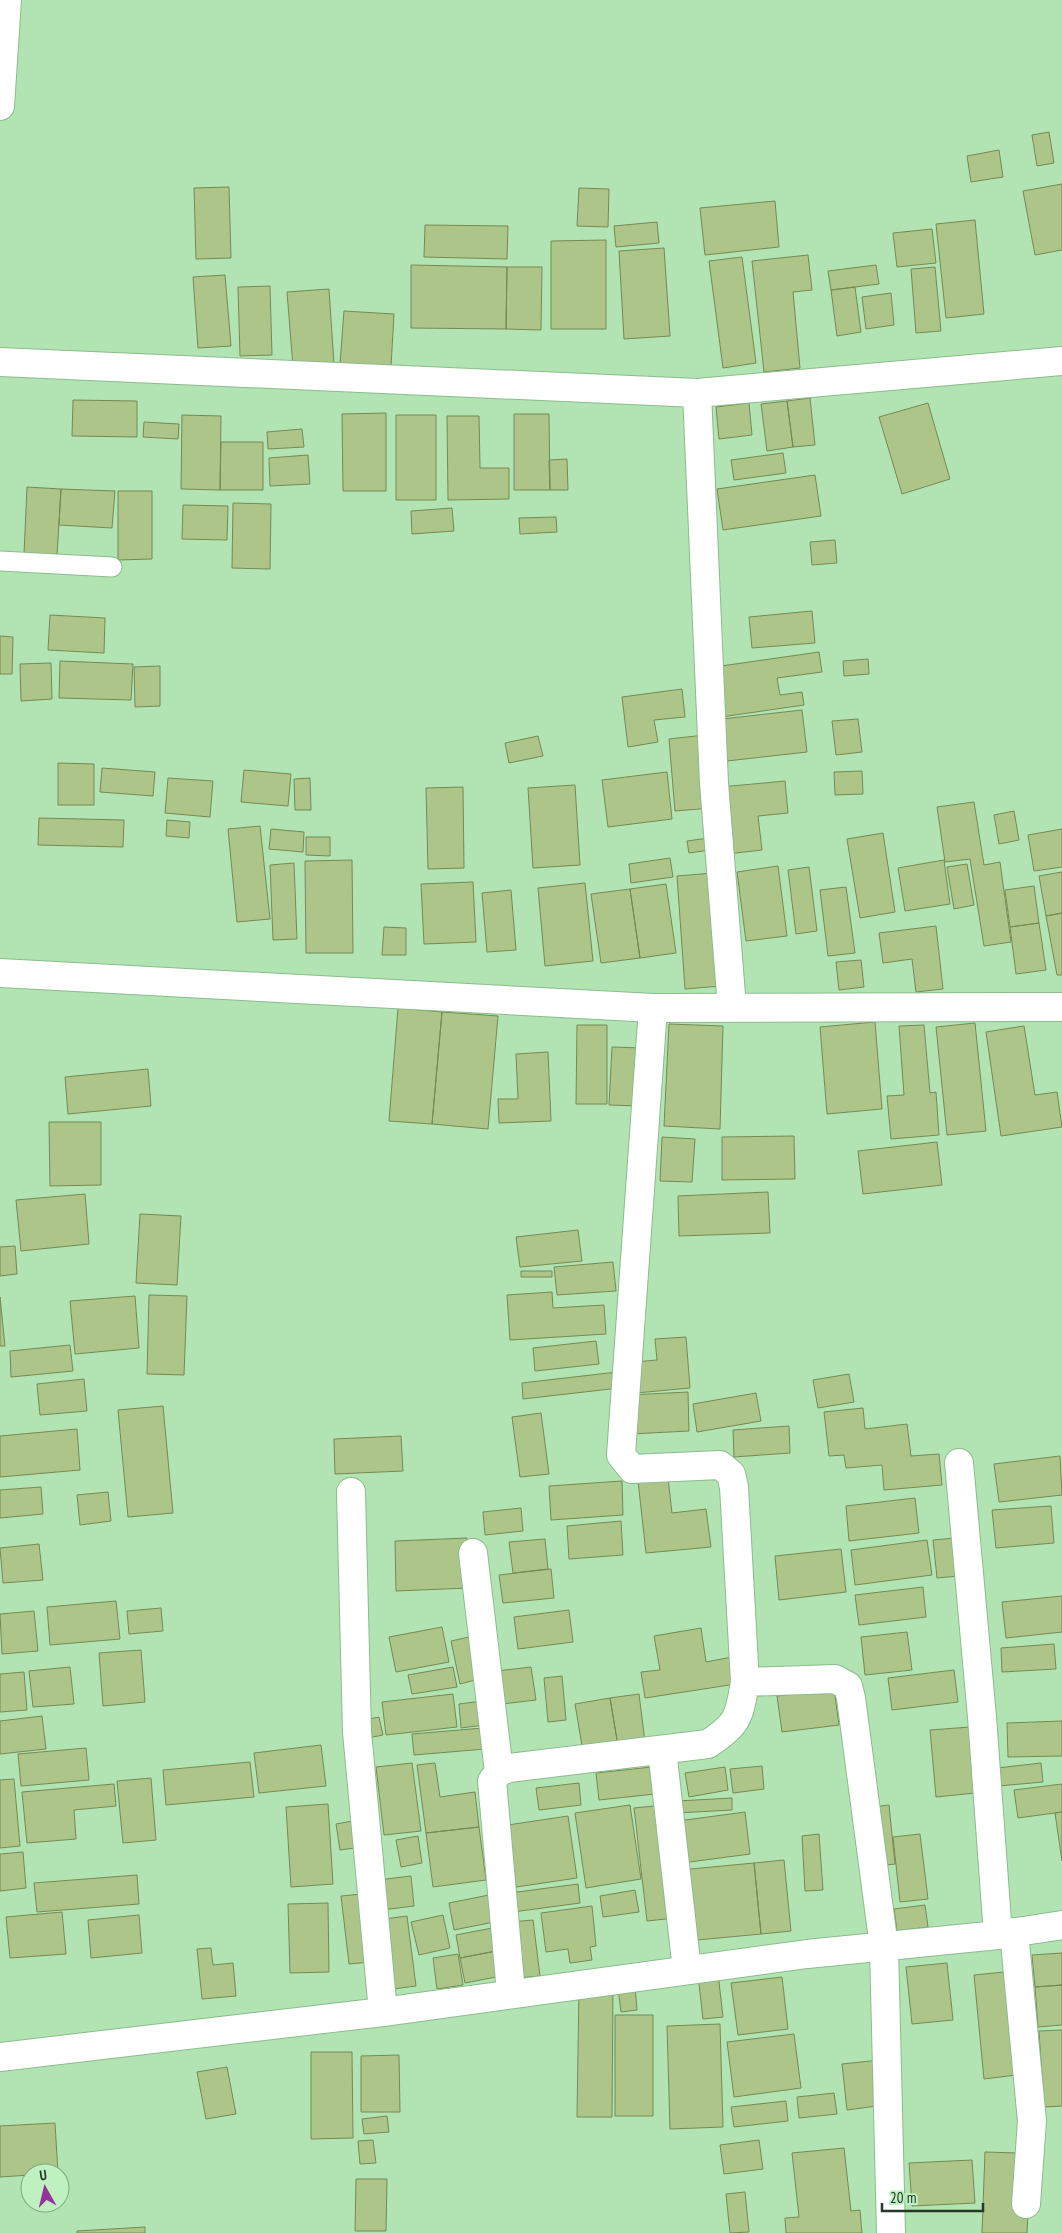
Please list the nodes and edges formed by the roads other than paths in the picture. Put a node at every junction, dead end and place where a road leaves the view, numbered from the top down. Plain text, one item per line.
1 (7, 0) edge
2 (0, 106) edge
3 (1062, 361) edge
4 (0, 362) edge
5 (697, 393) junction
6 (0, 561) edge
7 (112, 567) dead end
8 (0, 973) edge
9 (732, 1007) junction
10 (1062, 1007) edge
11 (653, 1008) junction
12 (959, 1463) dead end
13 (351, 1492) dead end
14 (473, 1553) dead end
15 (745, 1682) junction
16 (662, 1750) junction
17 (499, 1772) junction
18 (1062, 1925) edge
19 (1006, 1933) junction
20 (884, 1946) junction
21 (687, 1970) junction
22 (511, 1993) junction
23 (383, 2012) junction
24 (0, 2057) edge
25 (1026, 2204) dead end
26 (891, 2233) edge

1 - 2 street
3 - 5 street
4 - 5 street
5 - 9 street
6 - 7 lane
8 - 11 street
9 - 10 street
9 - 11 street
11 - 15 street
12 - 19 street
13 - 23 street
14 - 17 street
15 - 16 street
15 - 20 street
16 - 17 street
16 - 21 street
17 - 22 street
18 - 19 street
19 - 20 street
19 - 25 street
20 - 21 street
20 - 26 street
21 - 22 street
22 - 23 street
23 - 24 street

